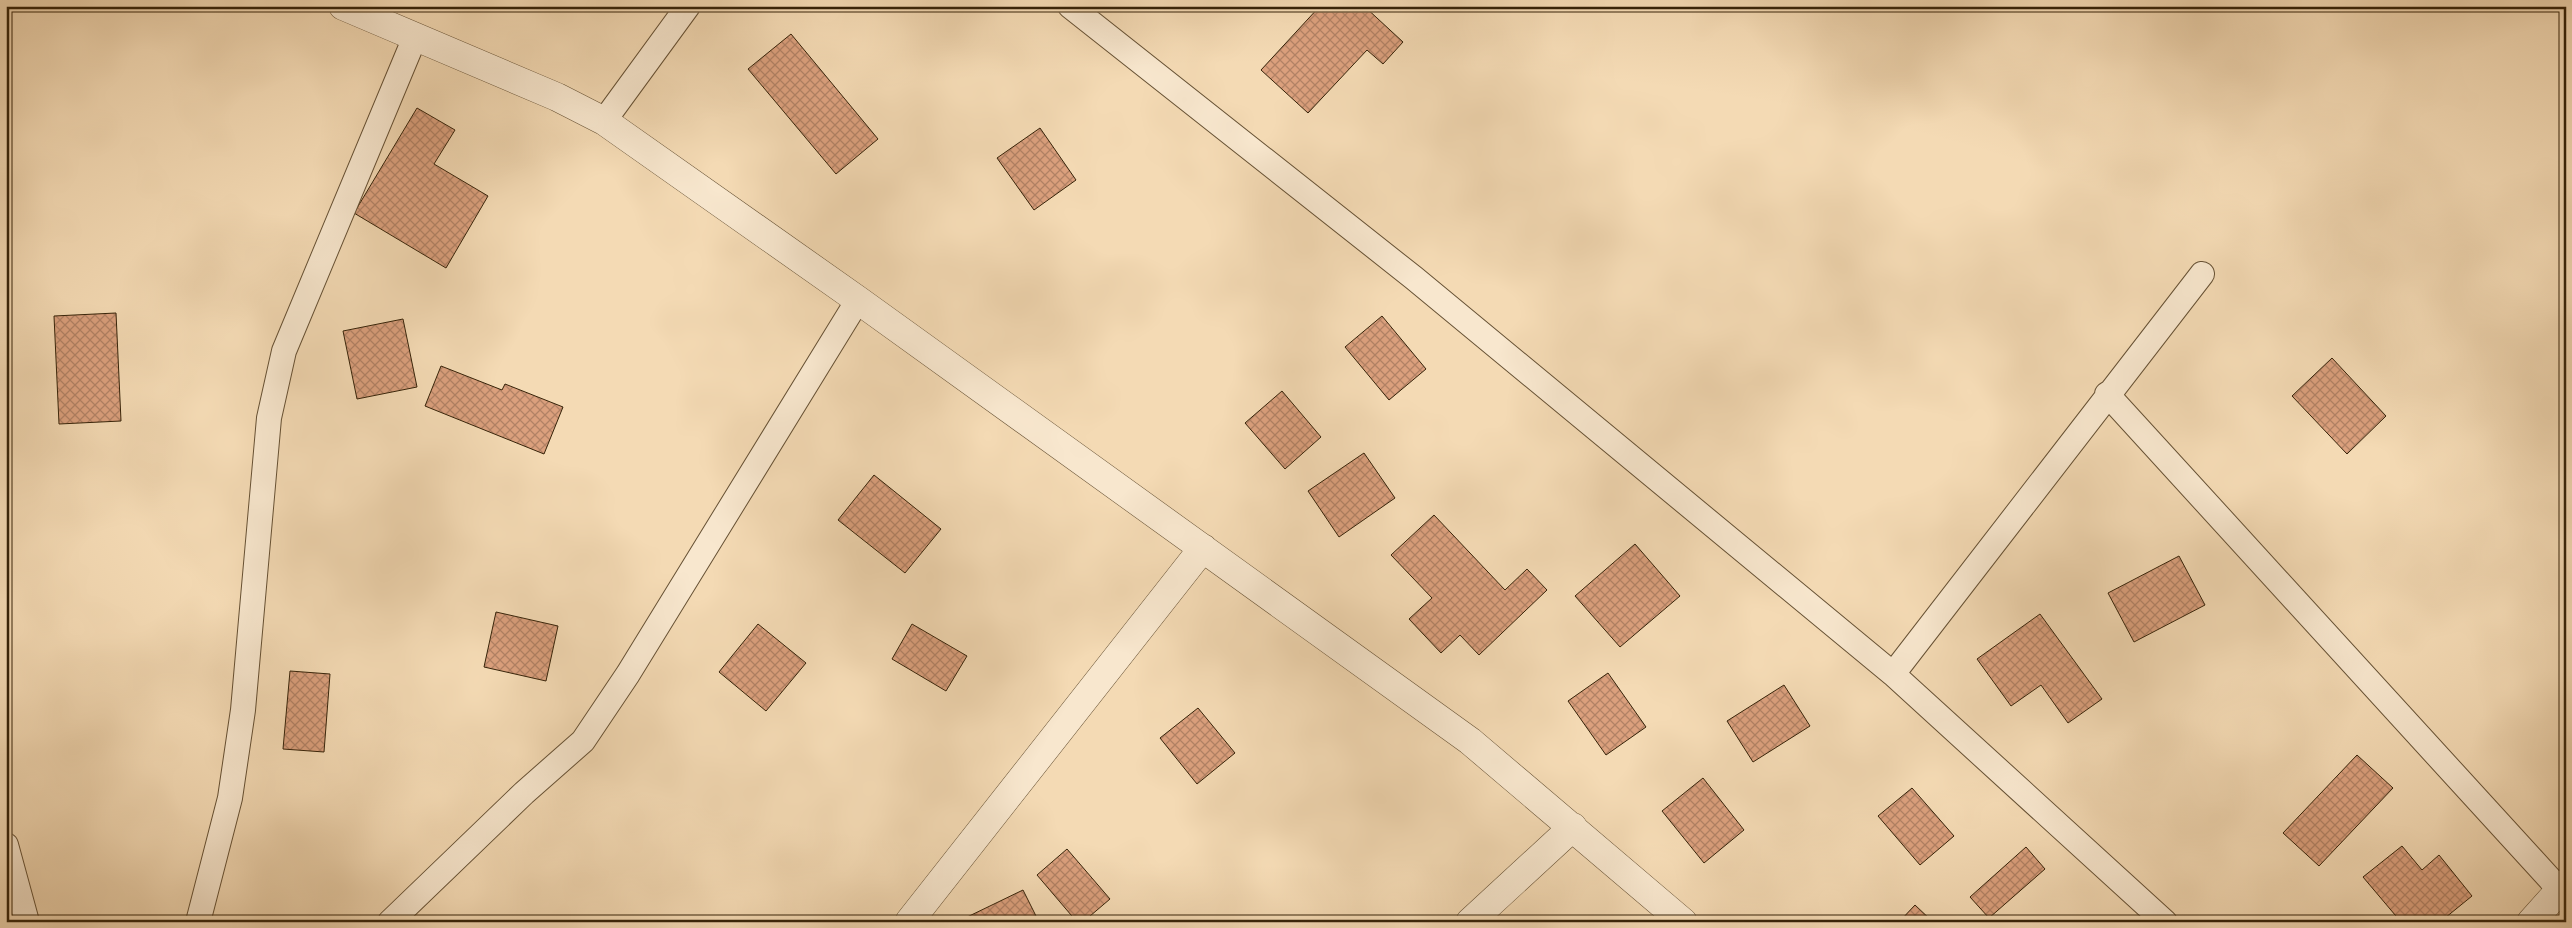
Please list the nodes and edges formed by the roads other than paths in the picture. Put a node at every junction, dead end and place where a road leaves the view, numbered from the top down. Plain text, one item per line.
1 (343, 6) edge
2 (688, 6) edge
3 (1070, 6) edge
4 (415, 36) junction
5 (604, 120) junction
6 (2202, 274) dead end
7 (858, 300) junction
8 (2107, 394) junction
9 (1203, 548) junction
10 (1893, 674) junction
11 (1572, 827) junction
12 (6, 846) edge
13 (2563, 887) edge
14 (27, 922) edge
15 (198, 922) edge
16 (390, 922) edge
17 (909, 922) edge
18 (1470, 922) edge
19 (1683, 922) edge
20 (2165, 922) edge
21 (2531, 922) edge

1 - 4 street
2 - 5 lane
3 - 10 lane
4 - 5 street
4 - 15 lane
5 - 7 street
6 - 8 lane
7 - 9 street
7 - 16 lane
8 - 10 lane
8 - 13 lane
9 - 11 street
9 - 17 street
10 - 20 lane
11 - 18 street
11 - 19 street
12 - 14 lane
13 - 21 street

